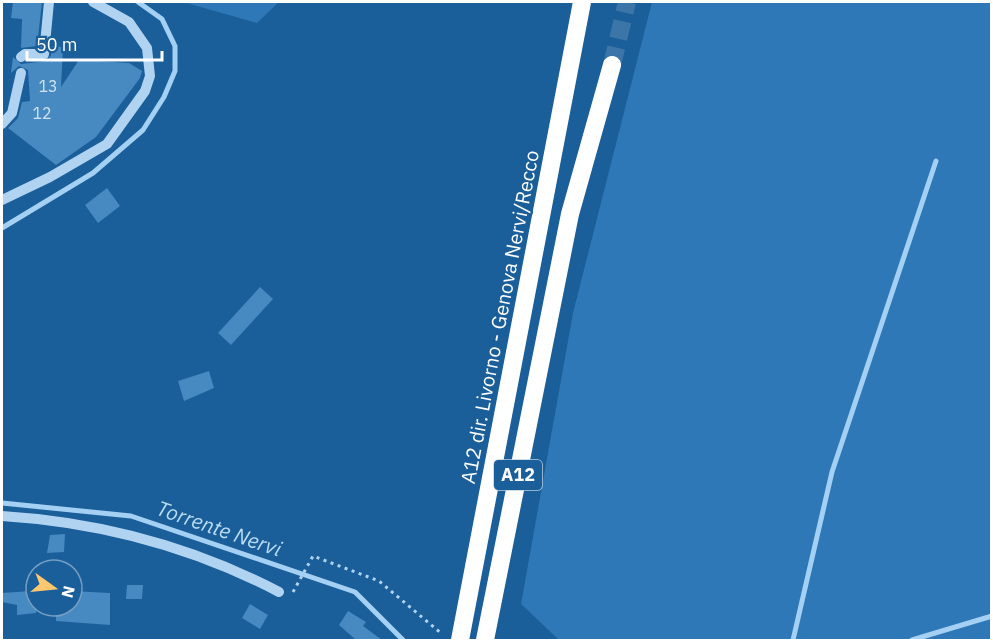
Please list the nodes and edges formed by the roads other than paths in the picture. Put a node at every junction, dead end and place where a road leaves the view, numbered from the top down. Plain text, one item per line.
1 (49, 2) edge
2 (93, 2) edge
3 (582, 2) edge
4 (21, 57) dead end
5 (612, 65) tunnel mouth
6 (21, 73) dead end
7 (2, 124) edge
8 (2, 200) edge
9 (2, 516) edge
10 (279, 592) road end
11 (460, 640) edge
12 (486, 640) edge

1 - 4 street
2 - 8 street
3 - 11 highway, A12 dir. Livorno - Genova Nervi/Recco / A12
5 - 12 highway, A12
6 - 7 street
9 - 10 street

